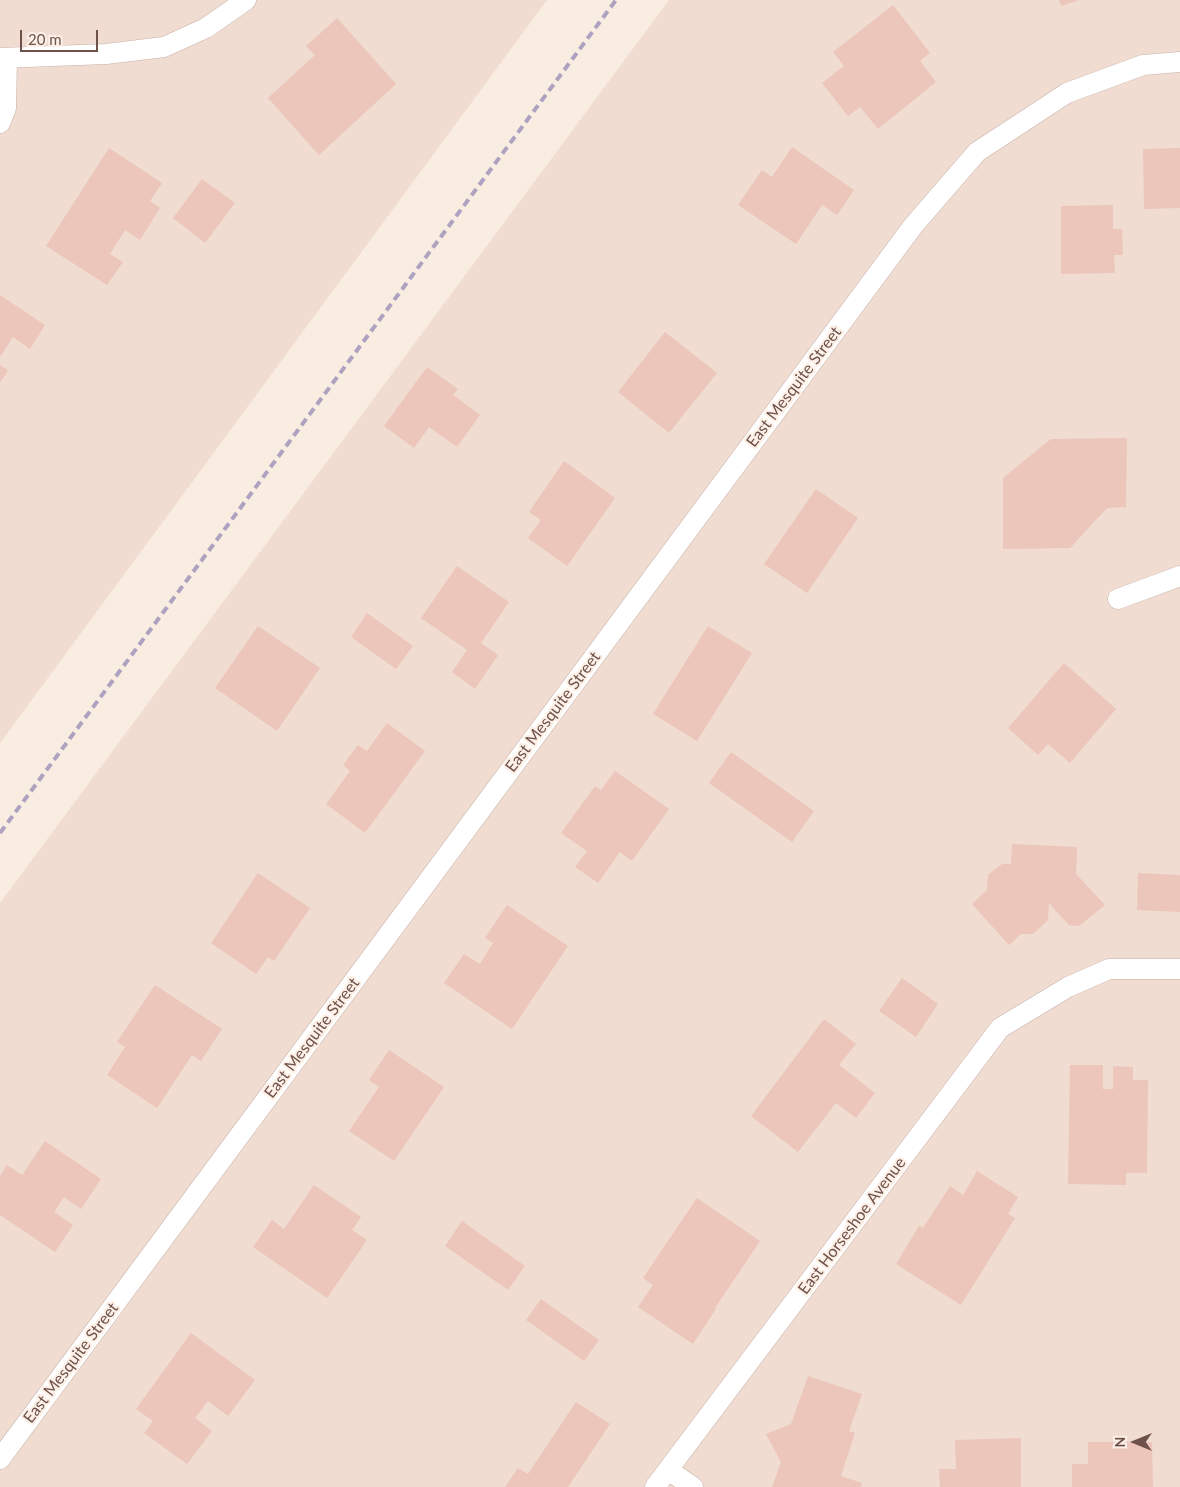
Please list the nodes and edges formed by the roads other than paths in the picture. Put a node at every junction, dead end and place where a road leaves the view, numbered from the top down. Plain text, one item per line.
1 (246, 0) edge
2 (4, 58) edge
3 (1180, 62) edge
4 (0, 123) edge
5 (1180, 576) edge
6 (1118, 598) dead end
7 (1180, 969) edge
8 (0, 1459) edge
9 (668, 1470) junction
10 (655, 1487) edge
11 (693, 1487) edge

1 - 2 street
2 - 4 street
3 - 8 street, East Mesquite Street
5 - 6 street
7 - 9 street, East Horseshoe Avenue
9 - 10 street, East Horseshoe Avenue
9 - 11 street

